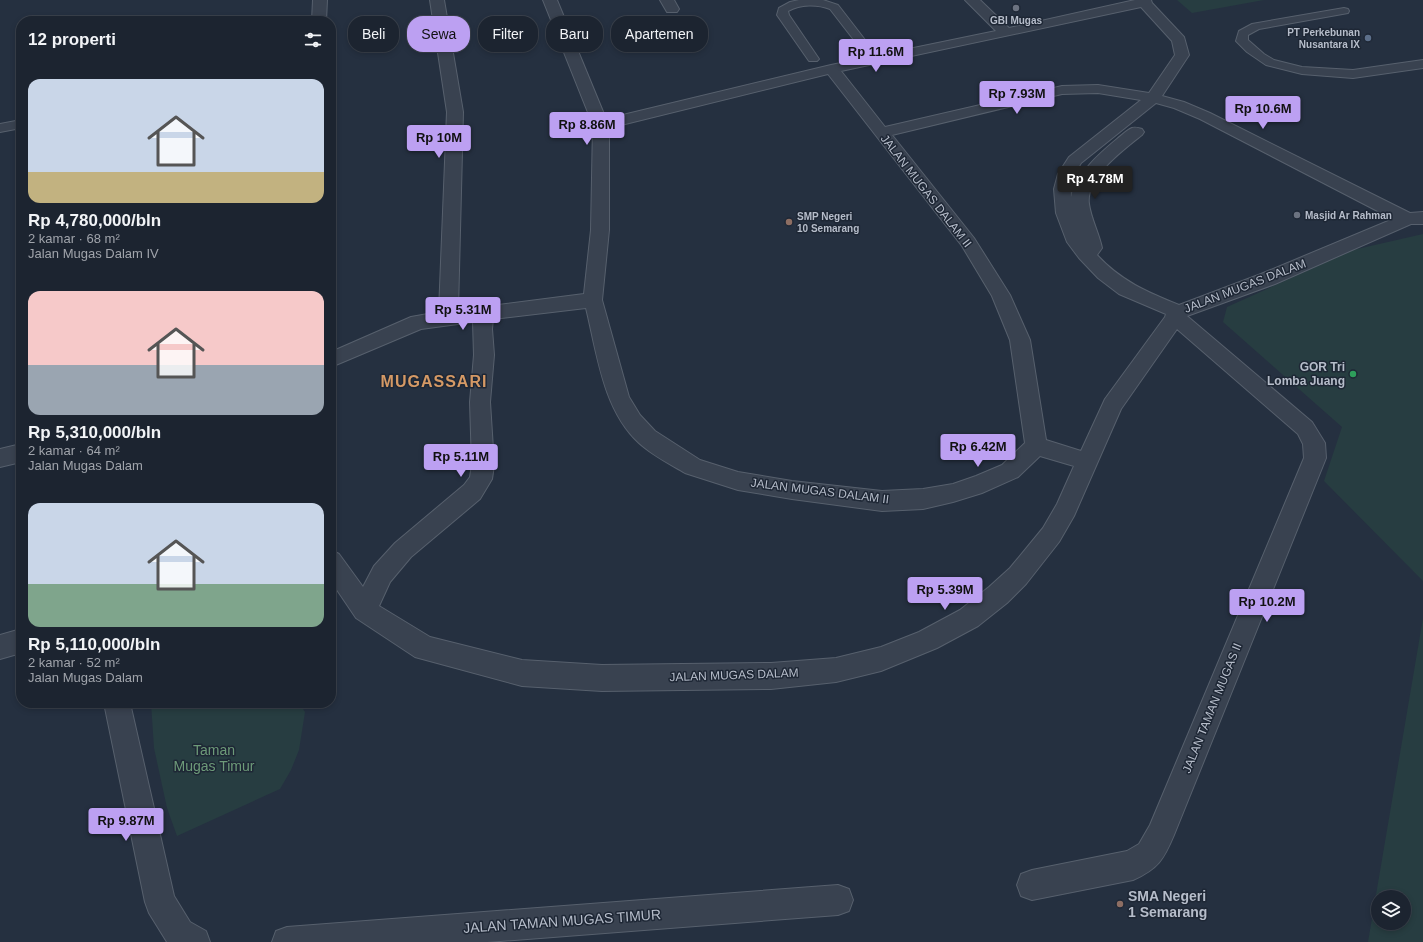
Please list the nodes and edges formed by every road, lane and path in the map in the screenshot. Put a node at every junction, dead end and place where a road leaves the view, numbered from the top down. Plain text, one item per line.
1 (320, 0) edge
2 (437, 0) edge
3 (550, 0) edge
4 (972, 0) edge
5 (1144, 1) edge
6 (1344, 10) dead end
7 (319, 16) edge
8 (1006, 33) junction
9 (813, 59) dead end
10 (875, 60) junction
11 (1423, 64) edge
12 (831, 69) junction
13 (1153, 98) junction
14 (16, 125) edge
15 (601, 125) junction
16 (0, 128) edge
17 (1136, 132) dead end
18 (881, 133) junction
19 (1416, 218) edge
20 (1085, 254) junction
21 (593, 300) junction
22 (484, 313) junction
23 (1176, 314) junction
24 (448, 317) junction
25 (336, 358) edge
26 (1036, 446) junction
27 (16, 454) edge
28 (0, 458) edge
29 (1086, 461) junction
30 (336, 567) edge
31 (365, 610) junction
32 (16, 642) edge
33 (0, 647) edge
34 (118, 708) edge
35 (1032, 885) dead end
36 (838, 900) dead end
37 (195, 942) edge
38 (286, 942) edge

1 - 7 street
2 - 24 street
3 - 15 street
4 - 8 street
5 - 8 street
5 - 13 street, JALAN TAMAN MUGAS II
6 - 11 lane
8 - 10 street
9 - 10 lane
10 - 12 street
12 - 15 street
12 - 18 street, JALAN MUGAS DALAM II
13 - 18 street, JALAN MUGAS DALAM
13 - 19 street, JALAN MUGAS DALAM
13 - 20 street, JALAN TAMAN MUGAS II
14 - 16 lane
15 - 21 street
17 - 20 street
18 - 26 street, JALAN MUGAS DALAM II
19 - 23 street, JALAN MUGAS DALAM
20 - 23 street, JALAN TAMAN MUGAS II
21 - 22 street
21 - 26 street, JALAN MUGAS DALAM II
22 - 24 street
22 - 31 street
23 - 29 street, JALAN MUGAS DALAM
23 - 35 street, JALAN TAMAN MUGAS II
24 - 25 street
26 - 29 street
27 - 28 street
29 - 31 street, JALAN MUGAS DALAM
30 - 31 street, JALAN MUGAS DALAM
32 - 33 street
34 - 37 street
36 - 38 street, JALAN TAMAN MUGAS TIMUR

